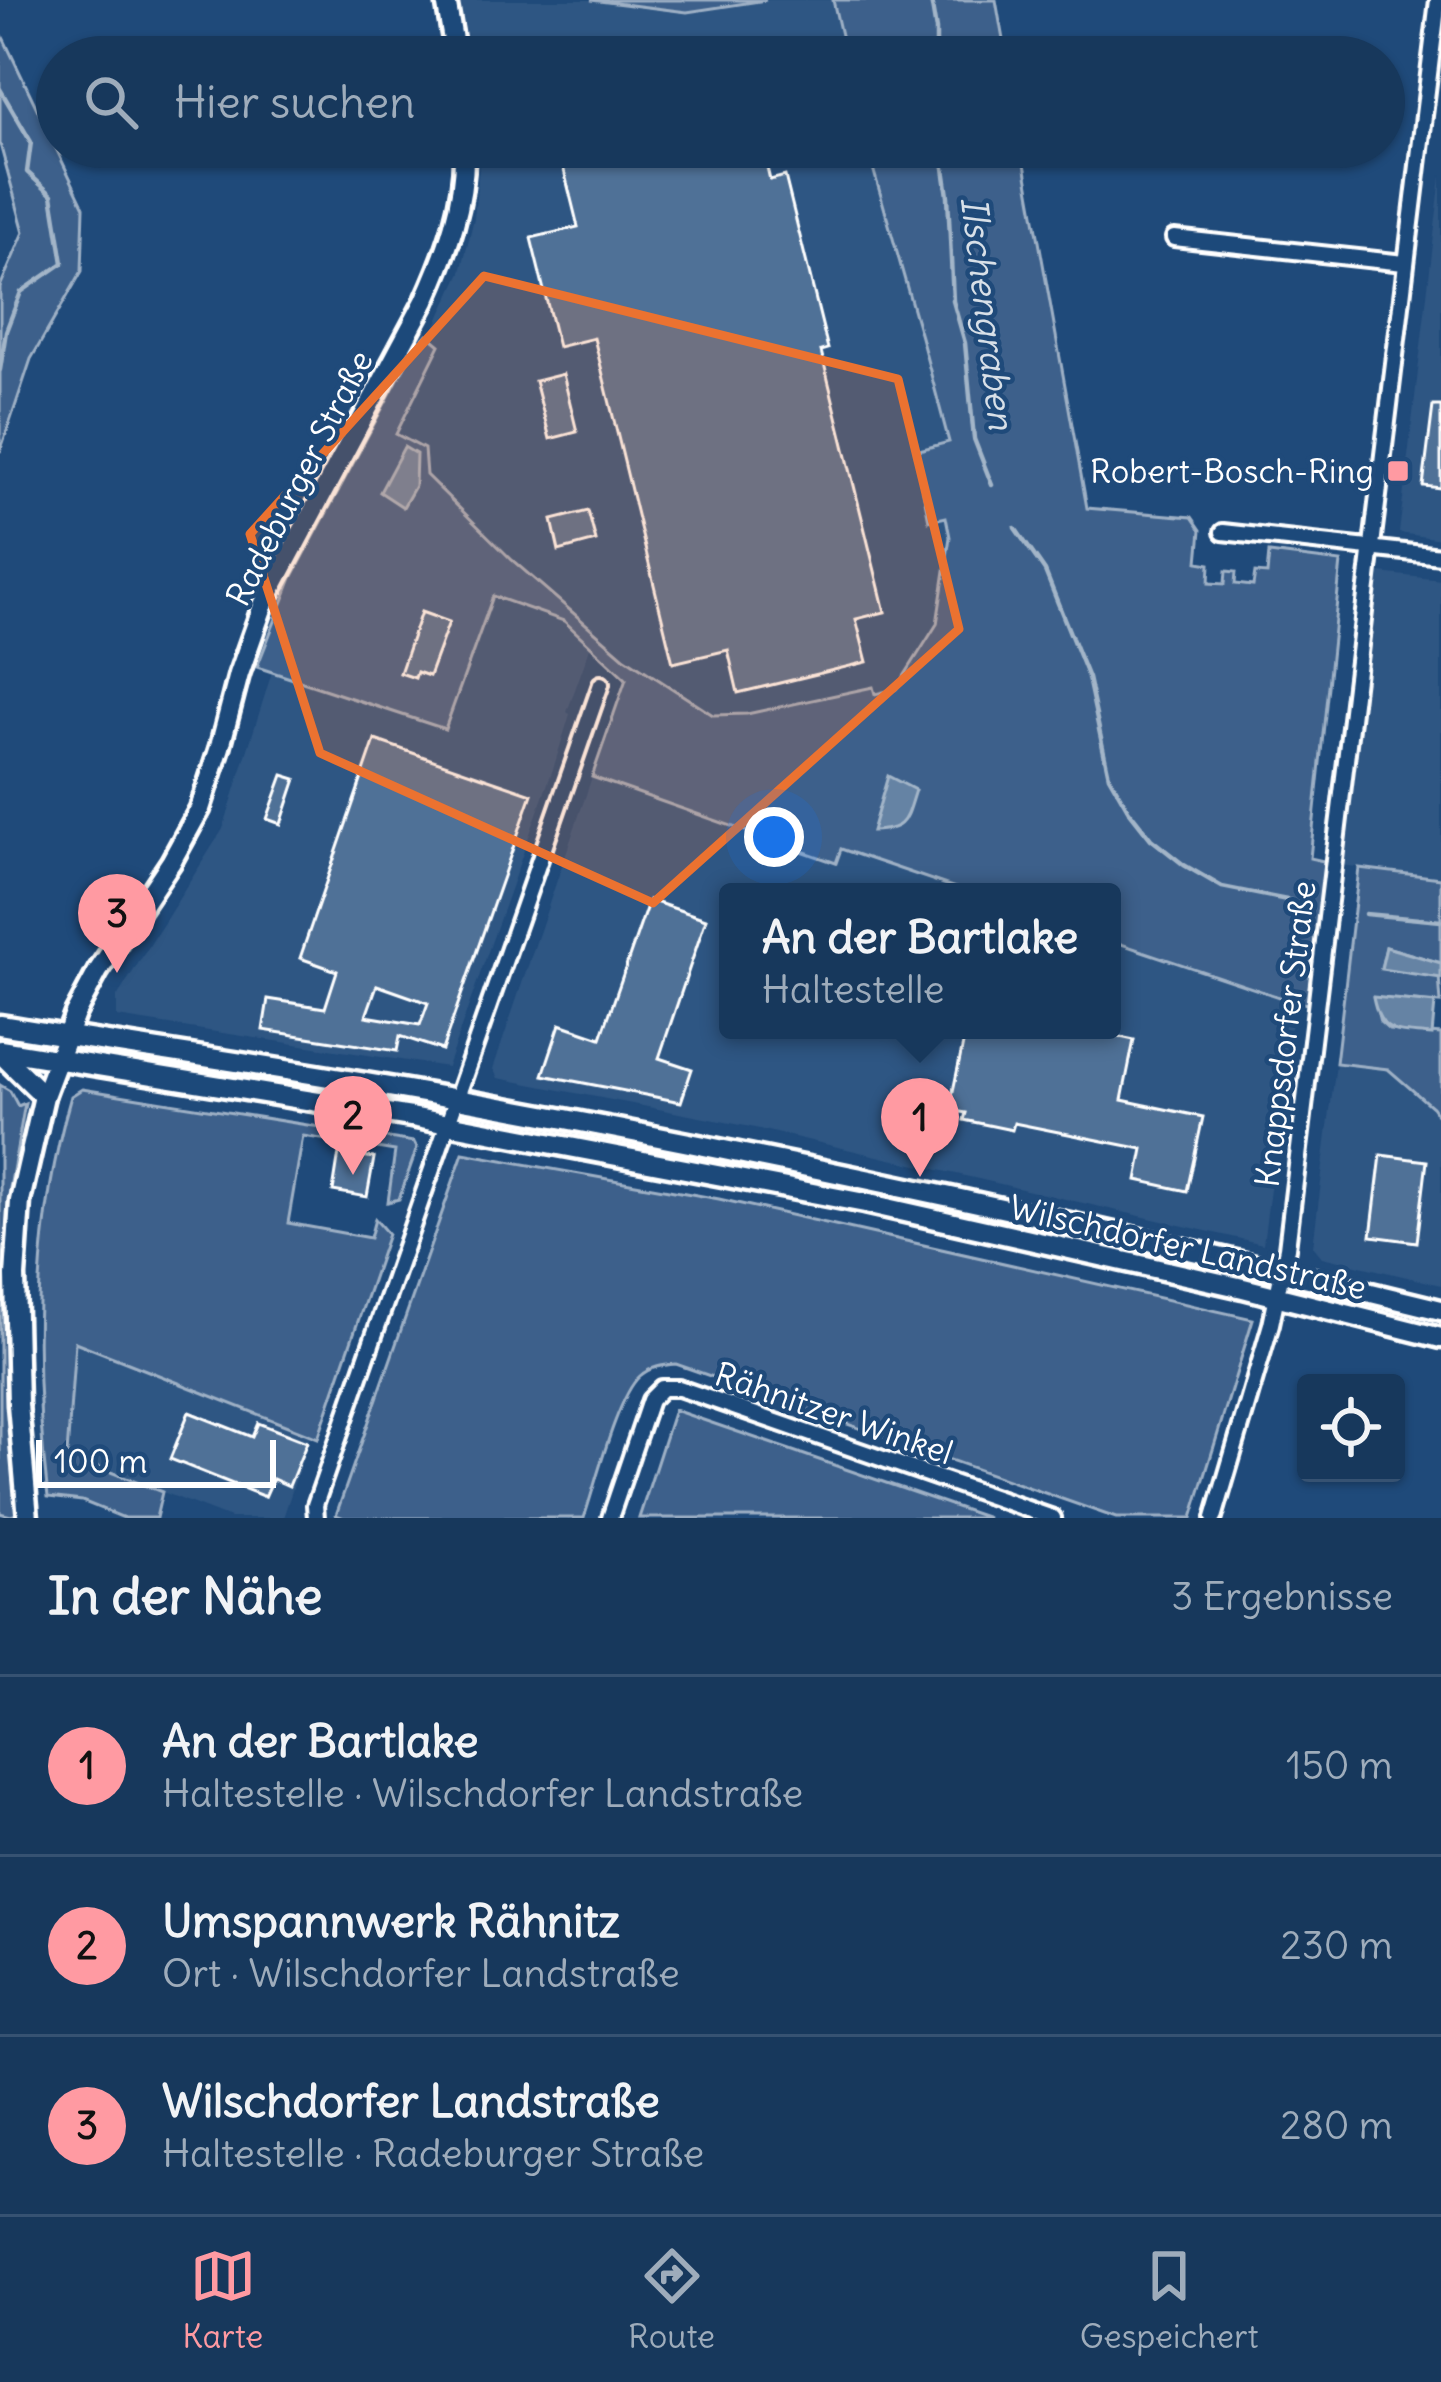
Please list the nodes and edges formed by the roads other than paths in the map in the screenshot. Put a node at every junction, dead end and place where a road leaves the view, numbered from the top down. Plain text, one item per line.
1 (1438, 0) edge
2 (462, 168) edge
3 (1174, 238) dead end
4 (1404, 263) junction
5 (1222, 532) dead end
6 (1372, 548) junction
7 (1441, 556) edge
8 (601, 684) dead end
9 (0, 1025) edge
10 (66, 1036) junction
11 (0, 1052) edge
12 (58, 1059) junction
13 (44, 1096) junction
14 (457, 1099) junction
15 (448, 1124) junction
16 (1283, 1272) junction
17 (1278, 1297) junction
18 (1441, 1310) edge
19 (1441, 1338) edge
20 (28, 1518) edge
21 (316, 1518) edge
22 (610, 1518) edge
23 (1053, 1518) edge
24 (1214, 1518) edge

1 - 4 street
2 - 10 main road, Radeburger Straße
3 - 4 street
4 - 6 street
5 - 6 street
6 - 7 street
6 - 16 street, Knappsdorfer Straße
8 - 14 street
9 - 10 main road, Wilschdorfer Landstraße
10 - 12 main road, Radeburger Straße
10 - 14 main road, Wilschdorfer Landstraße
11 - 12 main road, Wilschdorfer Landstraße
11 - 13 main road
12 - 13 main road, Radeburger Straße
12 - 15 main road, Wilschdorfer Landstraße
13 - 20 main road, Radeburger Straße
14 - 15 street
14 - 16 main road, Wilschdorfer Landstraße
15 - 17 main road, Wilschdorfer Landstraße
15 - 21 street
16 - 17 street, Knappsdorfer Straße
16 - 18 main road, Wilschdorfer Landstraße
17 - 19 main road, Wilschdorfer Landstraße
17 - 24 street, Knappsdorfer Straße
22 - 23 street, Rähnitzer Winkel

